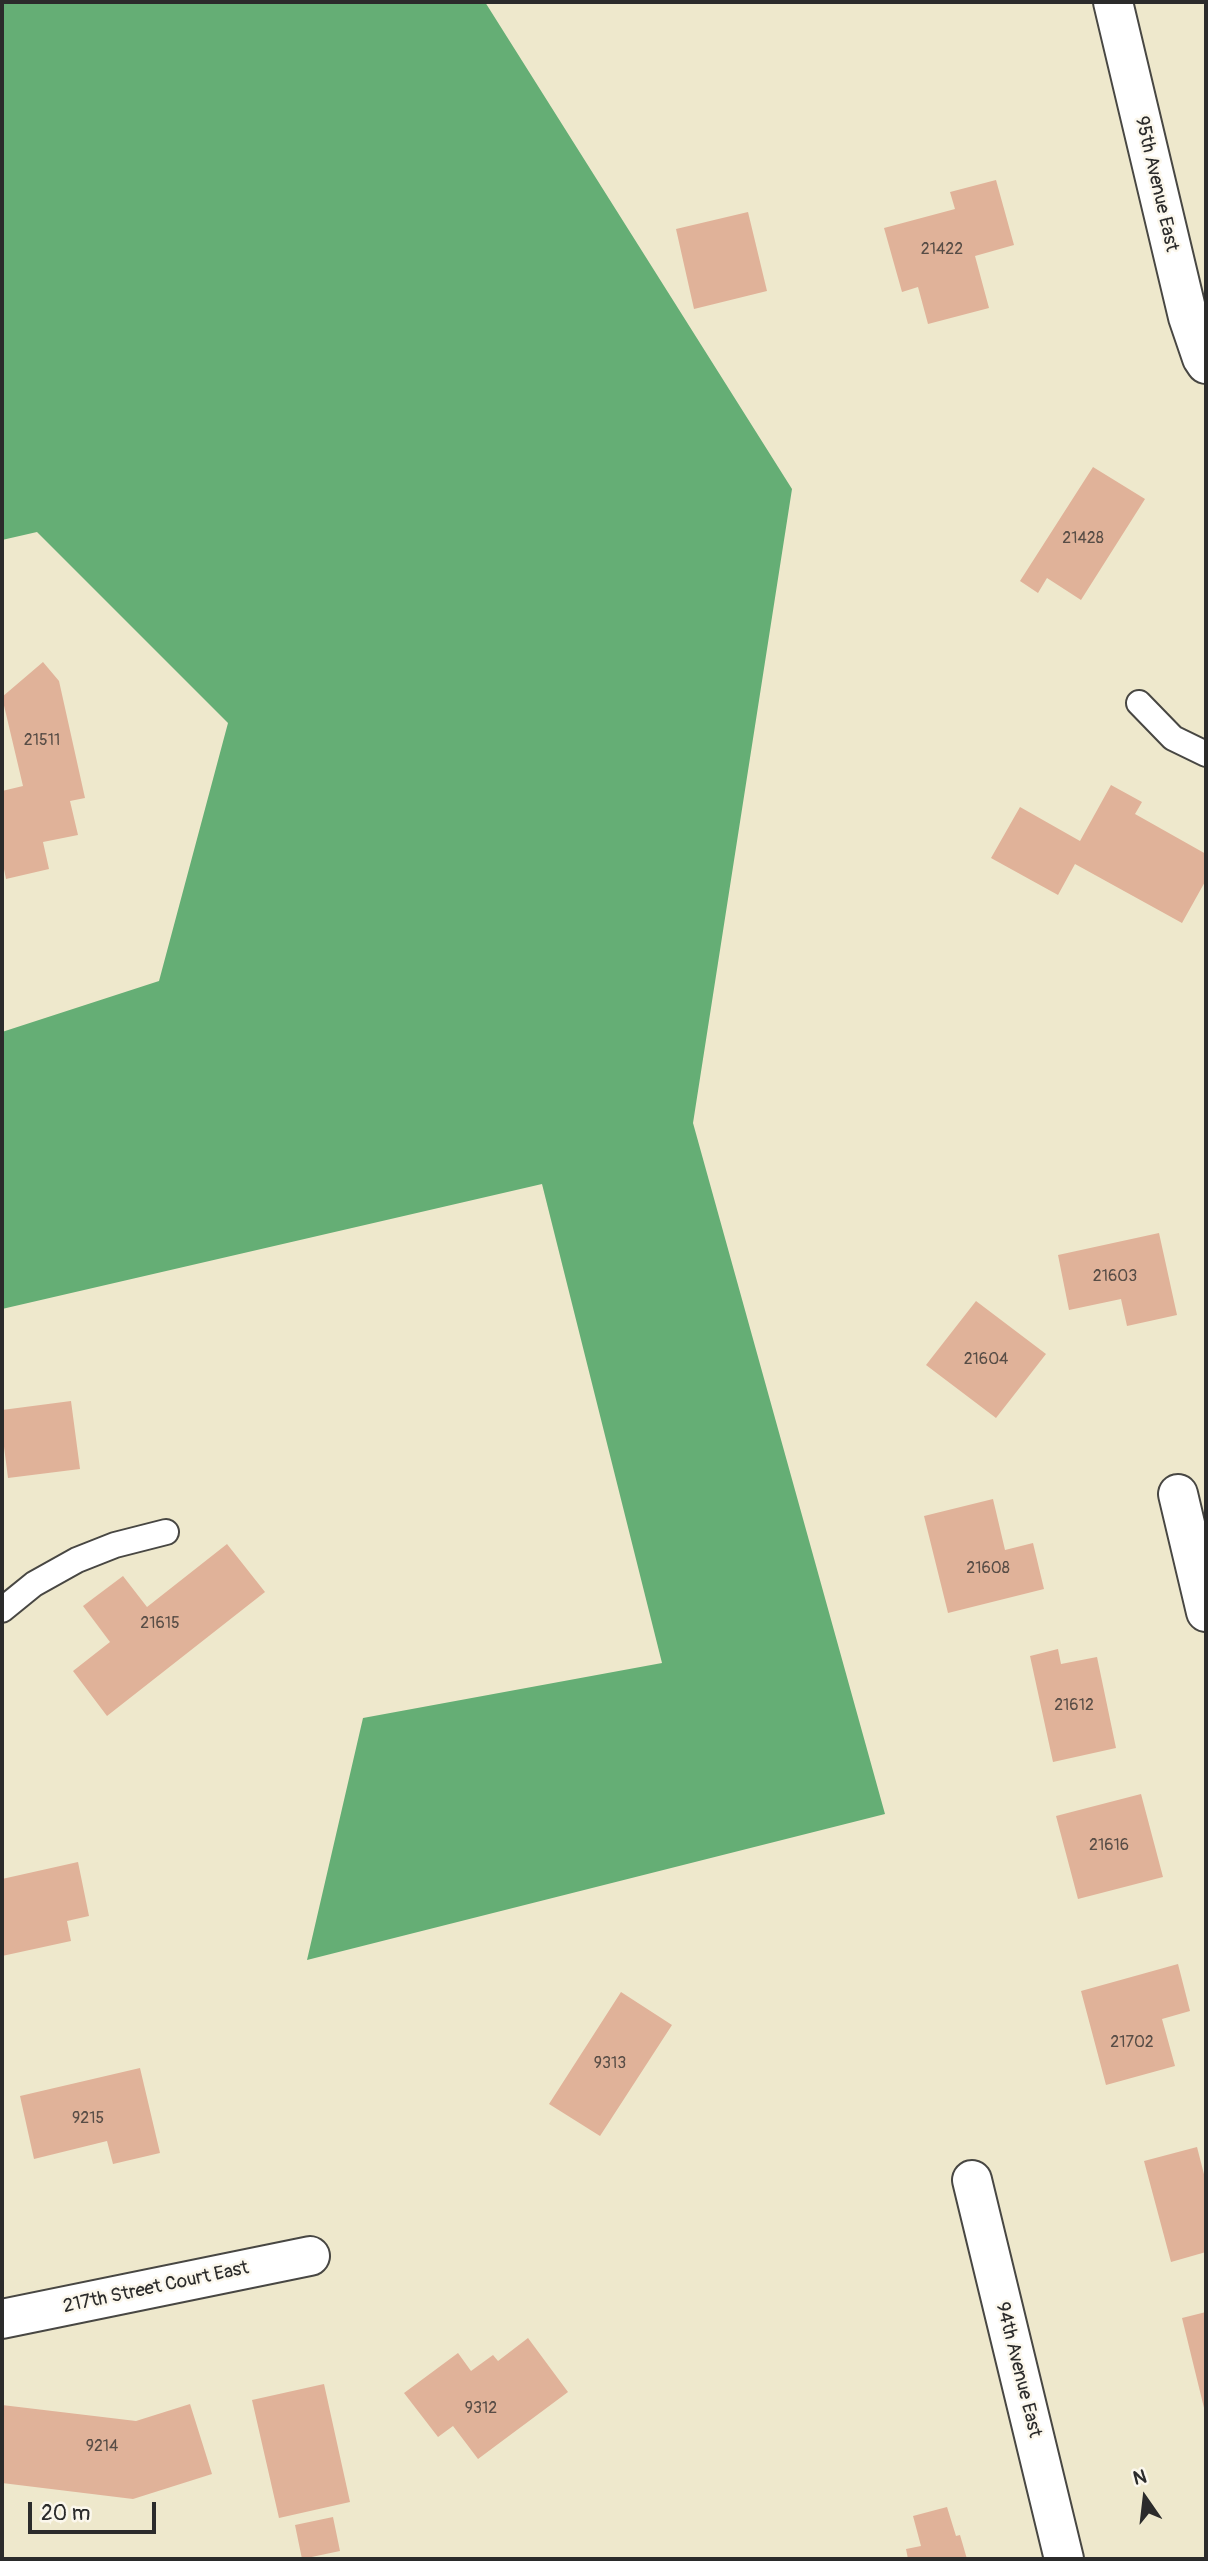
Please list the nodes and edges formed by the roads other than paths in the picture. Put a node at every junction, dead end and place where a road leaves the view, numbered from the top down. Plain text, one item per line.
1 (1113, 2) edge
2 (1206, 364) edge
3 (1139, 703) dead end
4 (1206, 754) edge
5 (1178, 1494) dead end
6 (166, 1532) dead end
7 (2, 1610) edge
8 (1206, 1612) edge
9 (972, 2180) dead end
10 (310, 2256) dead end
11 (2, 2319) edge
12 (1064, 2559) edge

1 - 2 street, 95th Avenue East
3 - 4 lane
5 - 8 street
6 - 7 lane
9 - 12 street, 94th Avenue East
10 - 11 street, 217th Street Court East

